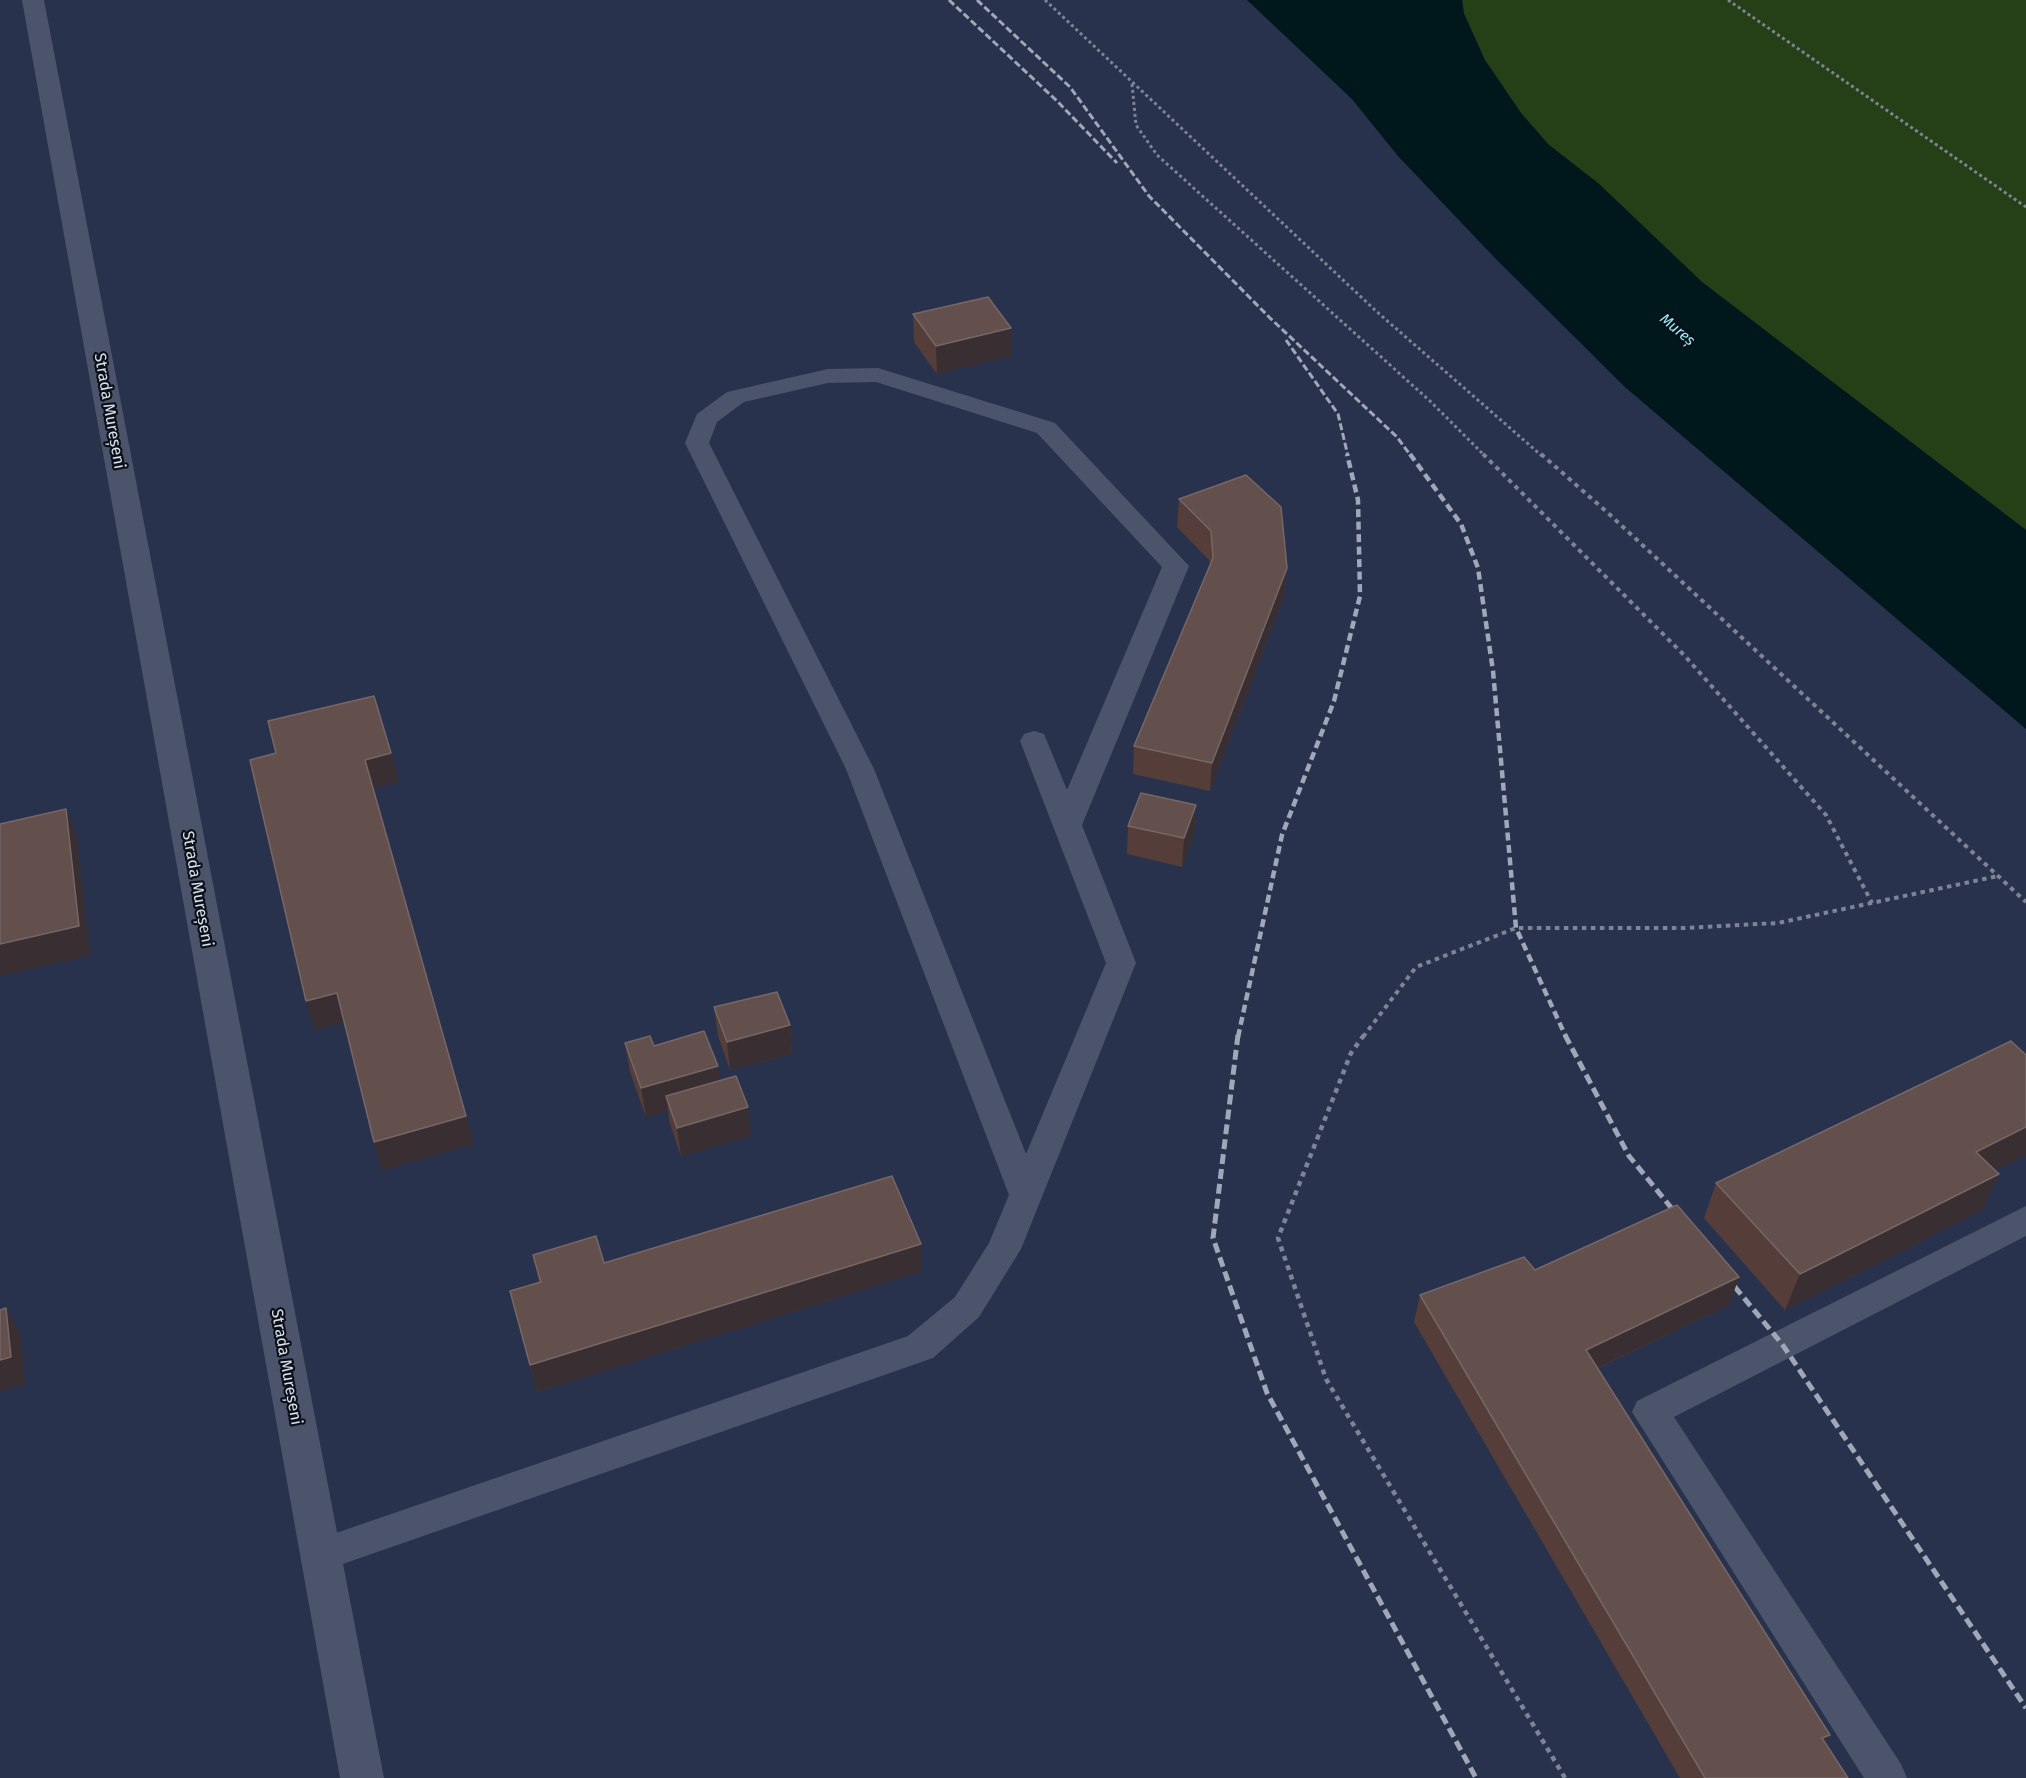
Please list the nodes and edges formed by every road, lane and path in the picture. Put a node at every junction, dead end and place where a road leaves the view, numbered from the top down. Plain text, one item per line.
1 (33, 0) edge
2 (1046, 0) edge
3 (1728, 0) edge
4 (1132, 84) junction
5 (2026, 207) edge
6 (1034, 741) dead end
7 (1067, 825) junction
8 (1998, 876) junction
9 (2026, 902) edge
10 (1872, 903) junction
11 (1026, 1195) junction
12 (2026, 1220) edge
13 (320, 1556) junction
14 (362, 1778) edge
15 (1565, 1778) edge
16 (1887, 1778) edge

1 - 13 street, Strada Mureșeni
2 - 4 path
3 - 5 path
4 - 8 path
4 - 10 path
6 - 7 lane
7 - 11 lane
7 - 11 lane
8 - 9 path
8 - 10 path
10 - 15 path
11 - 13 lane
12 - 16 lane
13 - 14 street, Strada Mureșeni

